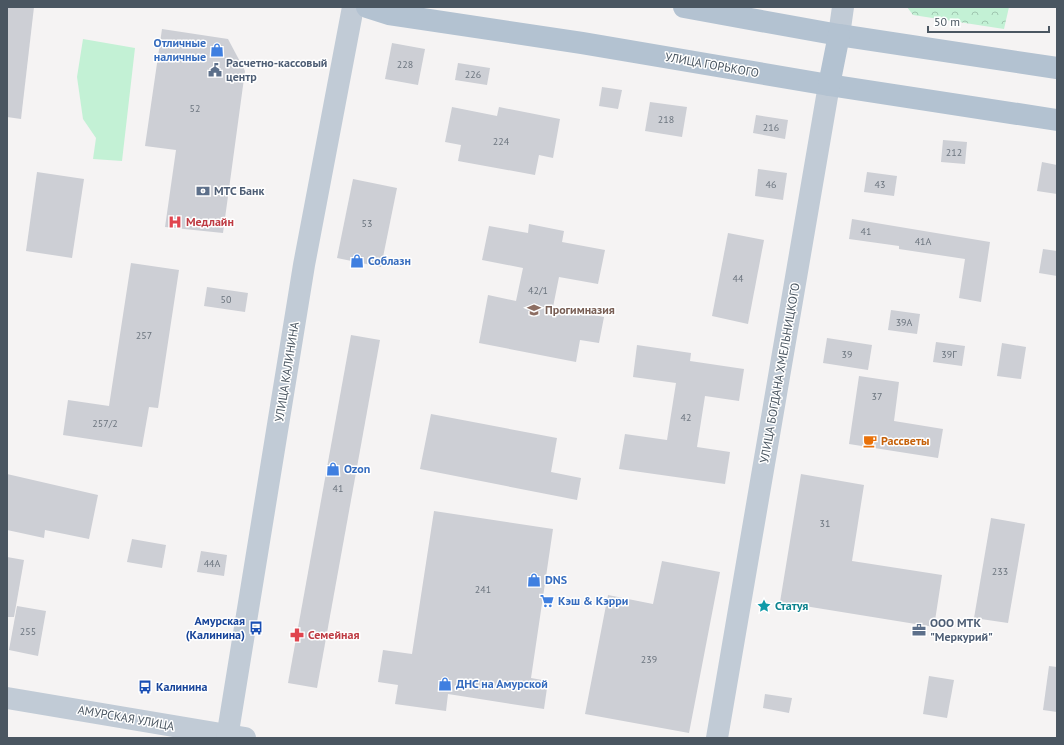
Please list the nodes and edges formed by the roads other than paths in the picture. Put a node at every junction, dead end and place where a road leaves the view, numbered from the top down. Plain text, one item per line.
1 (353, 7) edge
2 (367, 7) edge
3 (684, 7) edge
4 (843, 7) edge
5 (839, 35) junction
6 (1057, 68) edge
7 (829, 85) junction
8 (1057, 120) edge
9 (7, 698) edge
10 (233, 737) edge
11 (717, 738) edge

1 - 10 street, УЛИЦА КАЛИНИНА
2 - 7 main road, УЛИЦА ГОРЬКОГО
3 - 5 main road
4 - 5 street, УЛИЦА БОГДАНА ХМЕЛЬНИЦКОГО
5 - 6 main road
5 - 7 main road, УЛИЦА БОГДАНА ХМЕЛЬНИЦКОГО
7 - 8 main road, УЛИЦА ГОРЬКОГО
7 - 11 street, УЛИЦА БОГДАНА ХМЕЛЬНИЦКОГО
9 - 10 street, АМУРСКАЯ УЛИЦА

